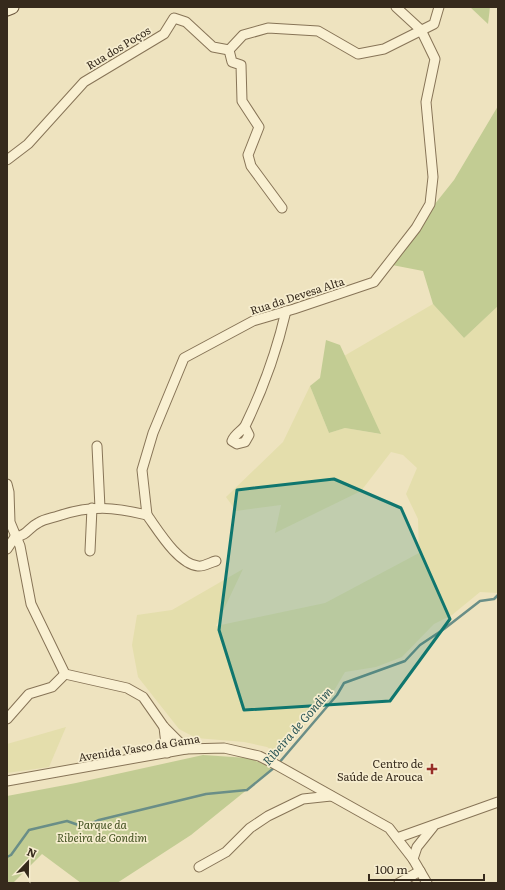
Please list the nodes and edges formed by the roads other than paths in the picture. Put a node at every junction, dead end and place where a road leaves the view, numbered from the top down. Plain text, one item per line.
1 (12, 7) edge
2 (396, 7) edge
3 (439, 7) edge
4 (7, 9) edge
5 (421, 30) junction
6 (229, 50) junction
7 (7, 160) edge
8 (282, 208) dead end
9 (286, 311) junction
10 (245, 427) dead end
11 (97, 446) dead end
12 (7, 484) edge
13 (96, 508) junction
14 (146, 515) junction
15 (15, 537) junction
16 (7, 549) edge
17 (90, 551) dead end
18 (216, 561) dead end
19 (65, 674) junction
20 (7, 719) edge
21 (164, 727) junction
22 (186, 749) junction
23 (167, 753) junction
24 (7, 781) edge
25 (331, 796) junction
26 (498, 802) edge
27 (436, 824) junction
28 (397, 838) junction
29 (413, 858) junction
30 (199, 867) dead end
31 (420, 871) junction
32 (399, 883) edge
33 (427, 883) edge

1 - 4 street
2 - 5 street, Rua da Devesa Alta
3 - 5 street
5 - 6 street
5 - 9 street, Rua da Devesa Alta
6 - 7 street, Rua dos Poços
6 - 8 street
9 - 10 street
9 - 14 street, Rua da Devesa Alta
11 - 13 street
12 - 15 street
13 - 14 street
13 - 15 street
13 - 17 street
14 - 18 street
15 - 16 street
15 - 19 street
19 - 20 street
19 - 21 street
21 - 22 street
21 - 23 street
22 - 23 street, Avenida Vasco da Gama
22 - 25 street, Avenida Vasco da Gama
23 - 24 street, Avenida Vasco da Gama
25 - 28 street, Avenida Vasco da Gama
25 - 30 street
26 - 27 street
27 - 28 street
27 - 29 street
28 - 29 street, Avenida Vasco da Gama
29 - 31 street, Avenida Vasco da Gama
31 - 32 street
31 - 33 street, Avenida Vasco da Gama

